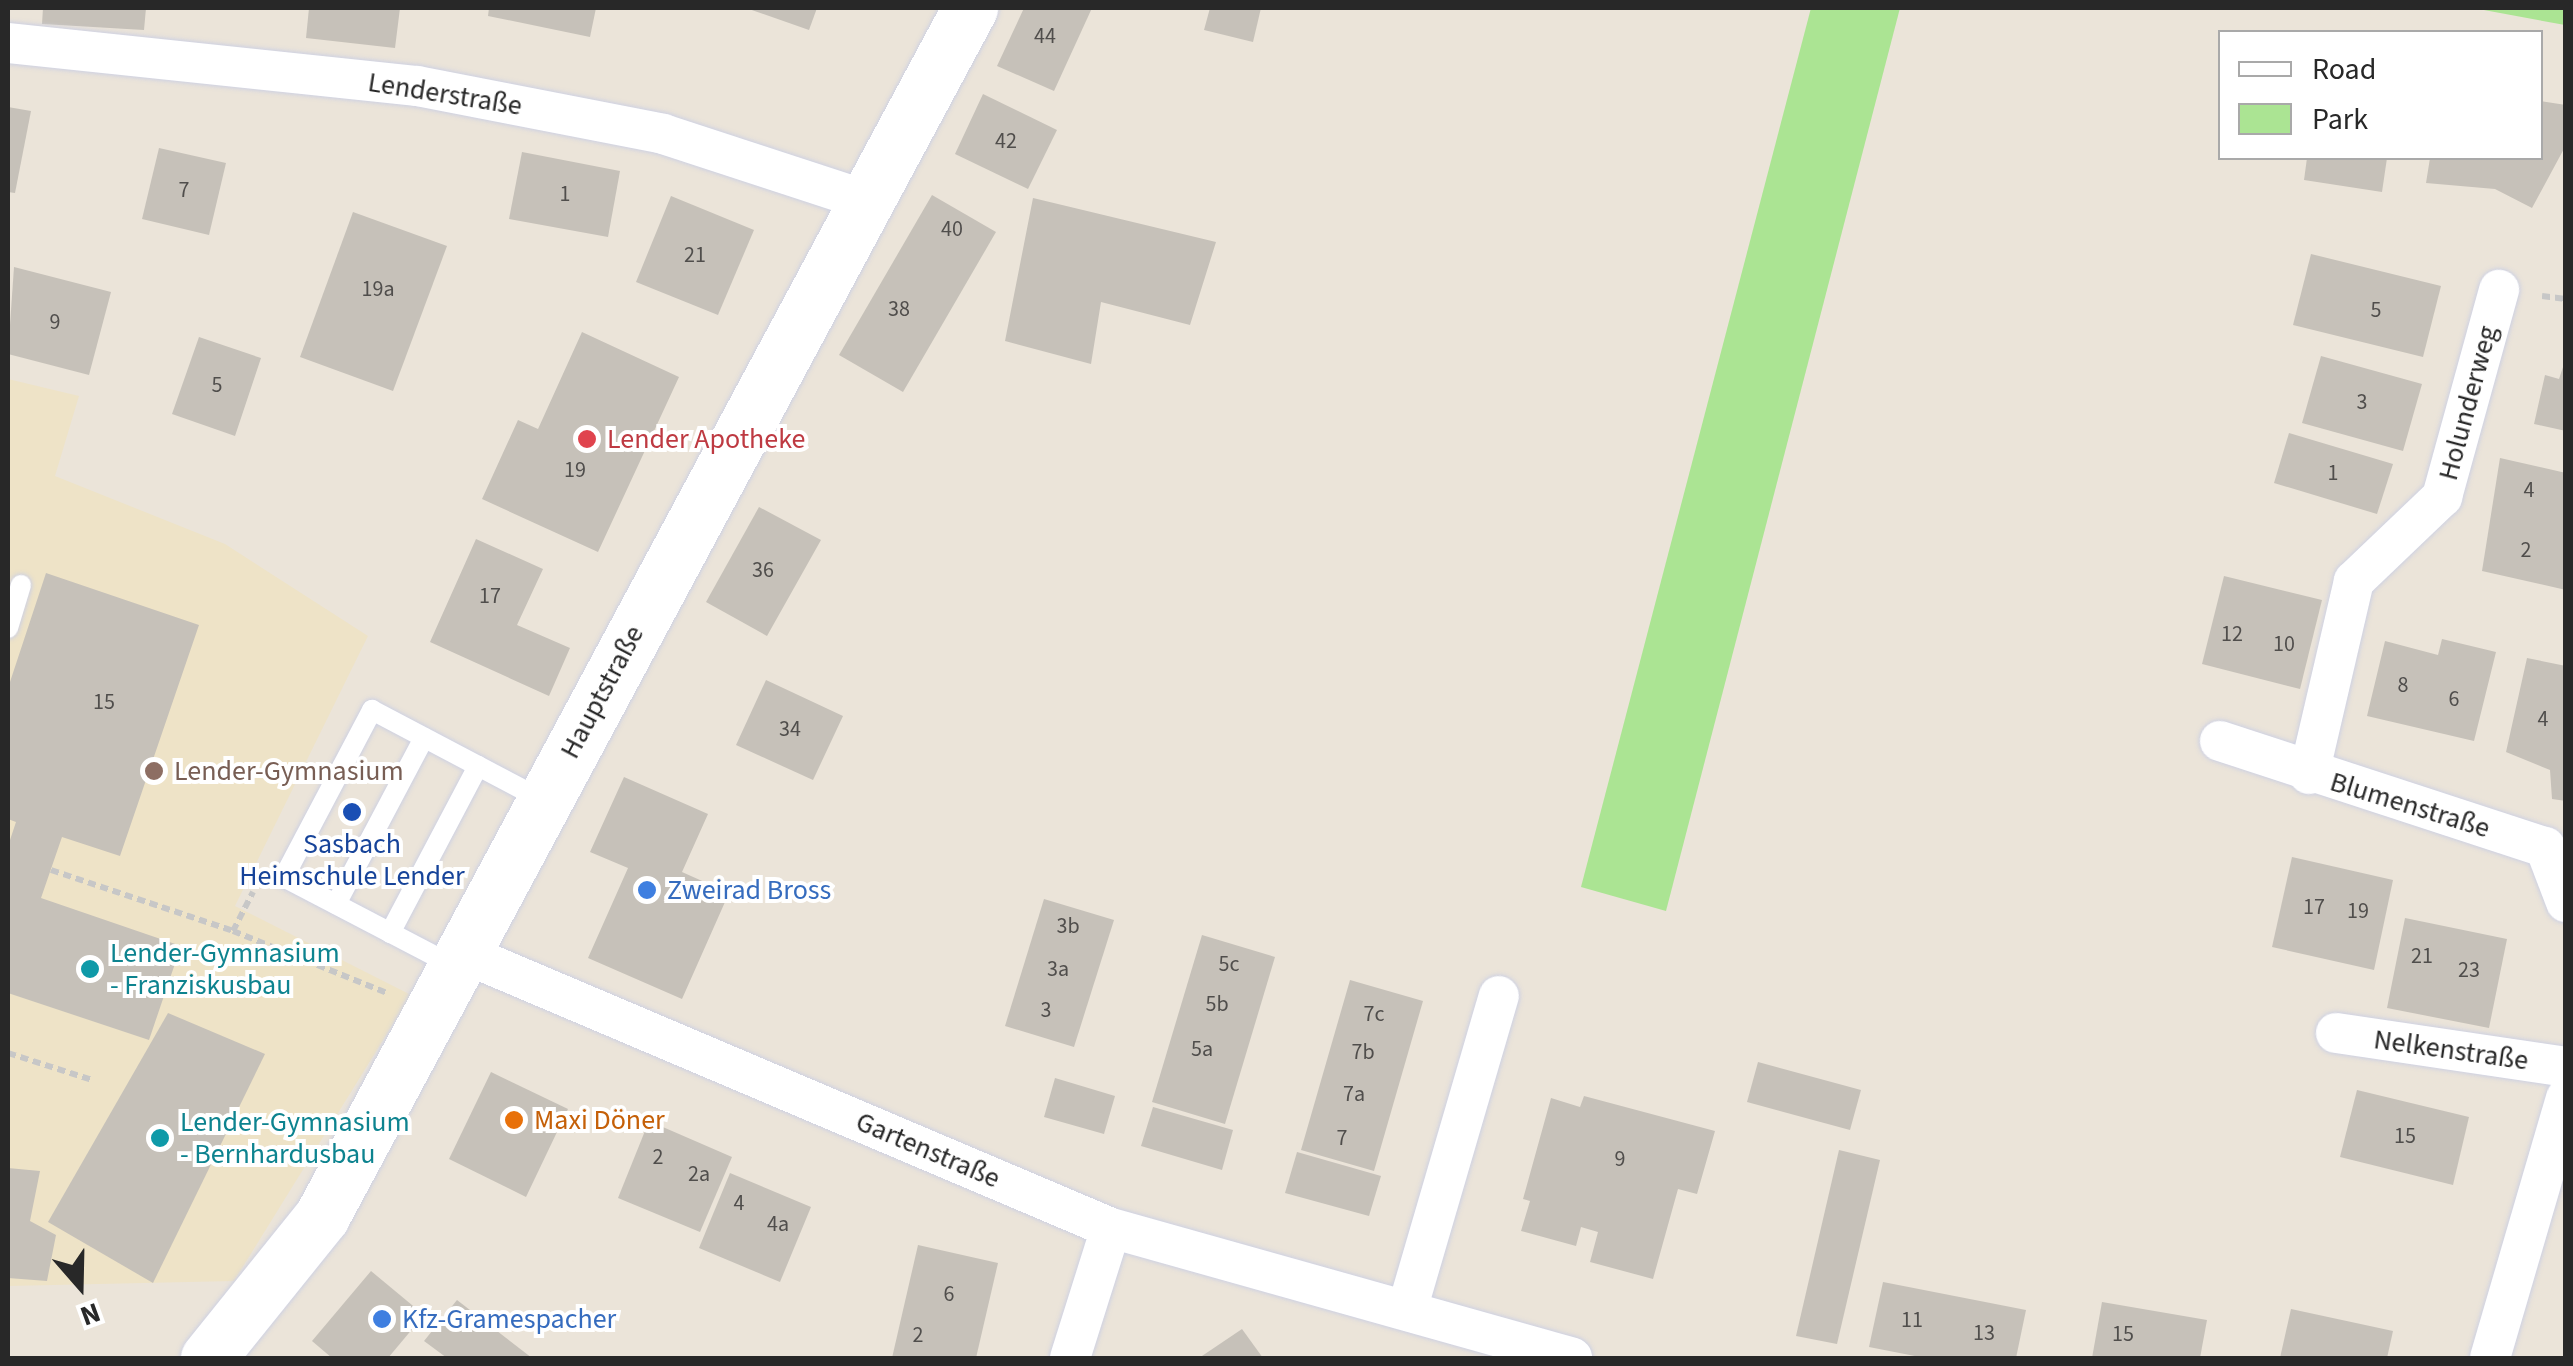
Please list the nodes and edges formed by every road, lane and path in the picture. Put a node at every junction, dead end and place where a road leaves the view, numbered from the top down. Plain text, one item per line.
1 (970, 8) edge
2 (8, 44) edge
3 (871, 202) junction
4 (2499, 290) dead end
5 (21, 585) dead end
6 (8, 628) edge
7 (424, 738) junction
8 (2220, 741) dead end
9 (478, 766) junction
10 (2309, 774) junction
11 (544, 800) junction
12 (51, 870) dead end
13 (2566, 902) edge
14 (336, 904) junction
15 (390, 933) junction
16 (459, 960) junction
17 (1499, 996) dead end
18 (2336, 1033) dead end
19 (420, 1034) junction
20 (8, 1053) edge
21 (2566, 1068) edge
22 (92, 1080) dead end
23 (2566, 1098) edge
24 (1111, 1228) junction
25 (1407, 1310) junction
26 (208, 1358) edge
27 (1070, 1358) edge
28 (1572, 1358) edge
29 (2490, 1358) edge

1 - 3 street, Hauptstraße
2 - 3 street, Lenderstraße
3 - 11 street, Hauptstraße
4 - 10 street, Holunderweg
5 - 6 lane
7 - 9 lane
7 - 14 lane
7 - 14 lane
8 - 10 street, Blumenstraße
9 - 11 lane
9 - 15 lane
10 - 13 street, Blumenstraße
11 - 16 street, Hauptstraße
12 - 19 path
14 - 15 lane
15 - 16 lane
16 - 19 street, Hauptstraße
16 - 24 street, Gartenstraße
17 - 25 street
18 - 21 street, Nelkenstraße
19 - 26 street, Hauptstraße
20 - 22 path
23 - 29 street
24 - 25 street, Gartenstraße
24 - 27 street
25 - 28 street, Gartenstraße

